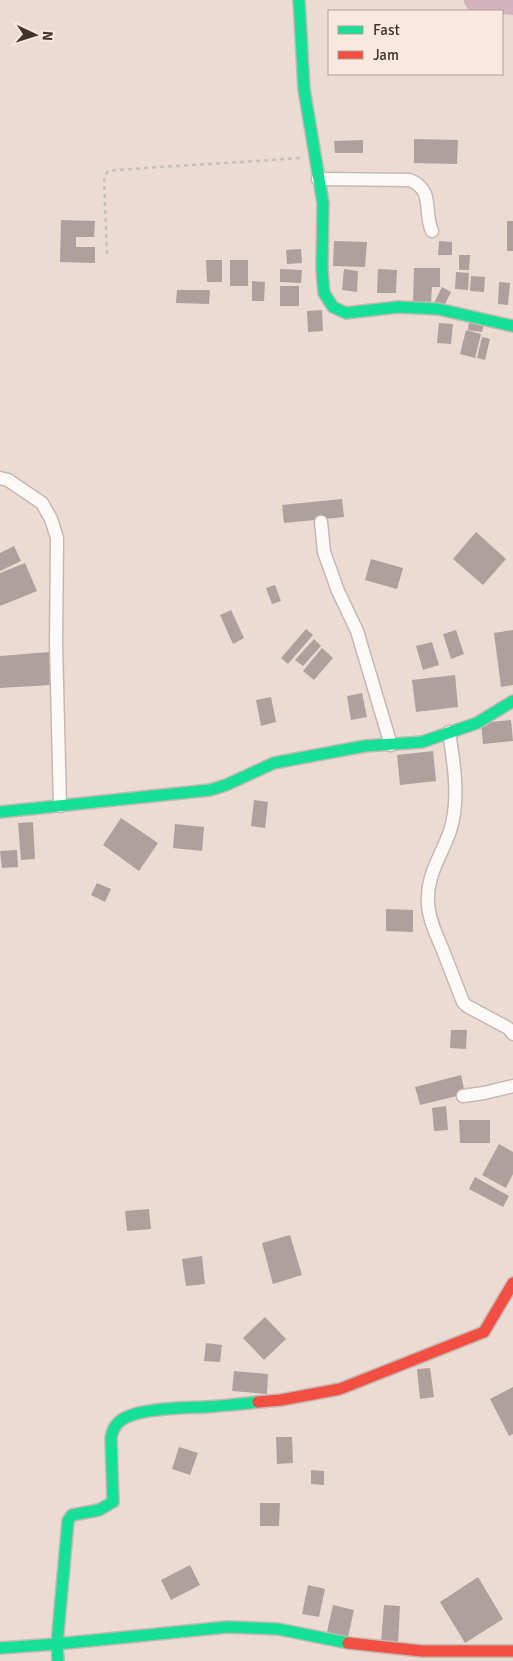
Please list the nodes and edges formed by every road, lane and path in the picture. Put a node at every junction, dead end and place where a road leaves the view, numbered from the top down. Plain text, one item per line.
1 (299, 0) edge
2 (315, 157) junction
3 (318, 180) junction
4 (432, 231) dead end
5 (107, 254) dead end
6 (513, 326) edge
7 (0, 478) edge
8 (321, 522) dead end
9 (513, 701) edge
10 (450, 732) junction
11 (391, 745) junction
12 (60, 806) junction
13 (0, 812) edge
14 (513, 1034) edge
15 (513, 1086) edge
16 (463, 1096) dead end
17 (513, 1283) edge
18 (57, 1644) junction
19 (0, 1648) edge
20 (513, 1651) edge
21 (58, 1661) edge

1 - 2 street
2 - 3 street
2 - 5 path
3 - 4 street
3 - 6 street
7 - 12 street
8 - 11 street
9 - 10 street
10 - 11 street
10 - 14 street
11 - 12 street
12 - 13 street
15 - 16 street
17 - 18 street
18 - 19 street
18 - 20 street
18 - 21 street

